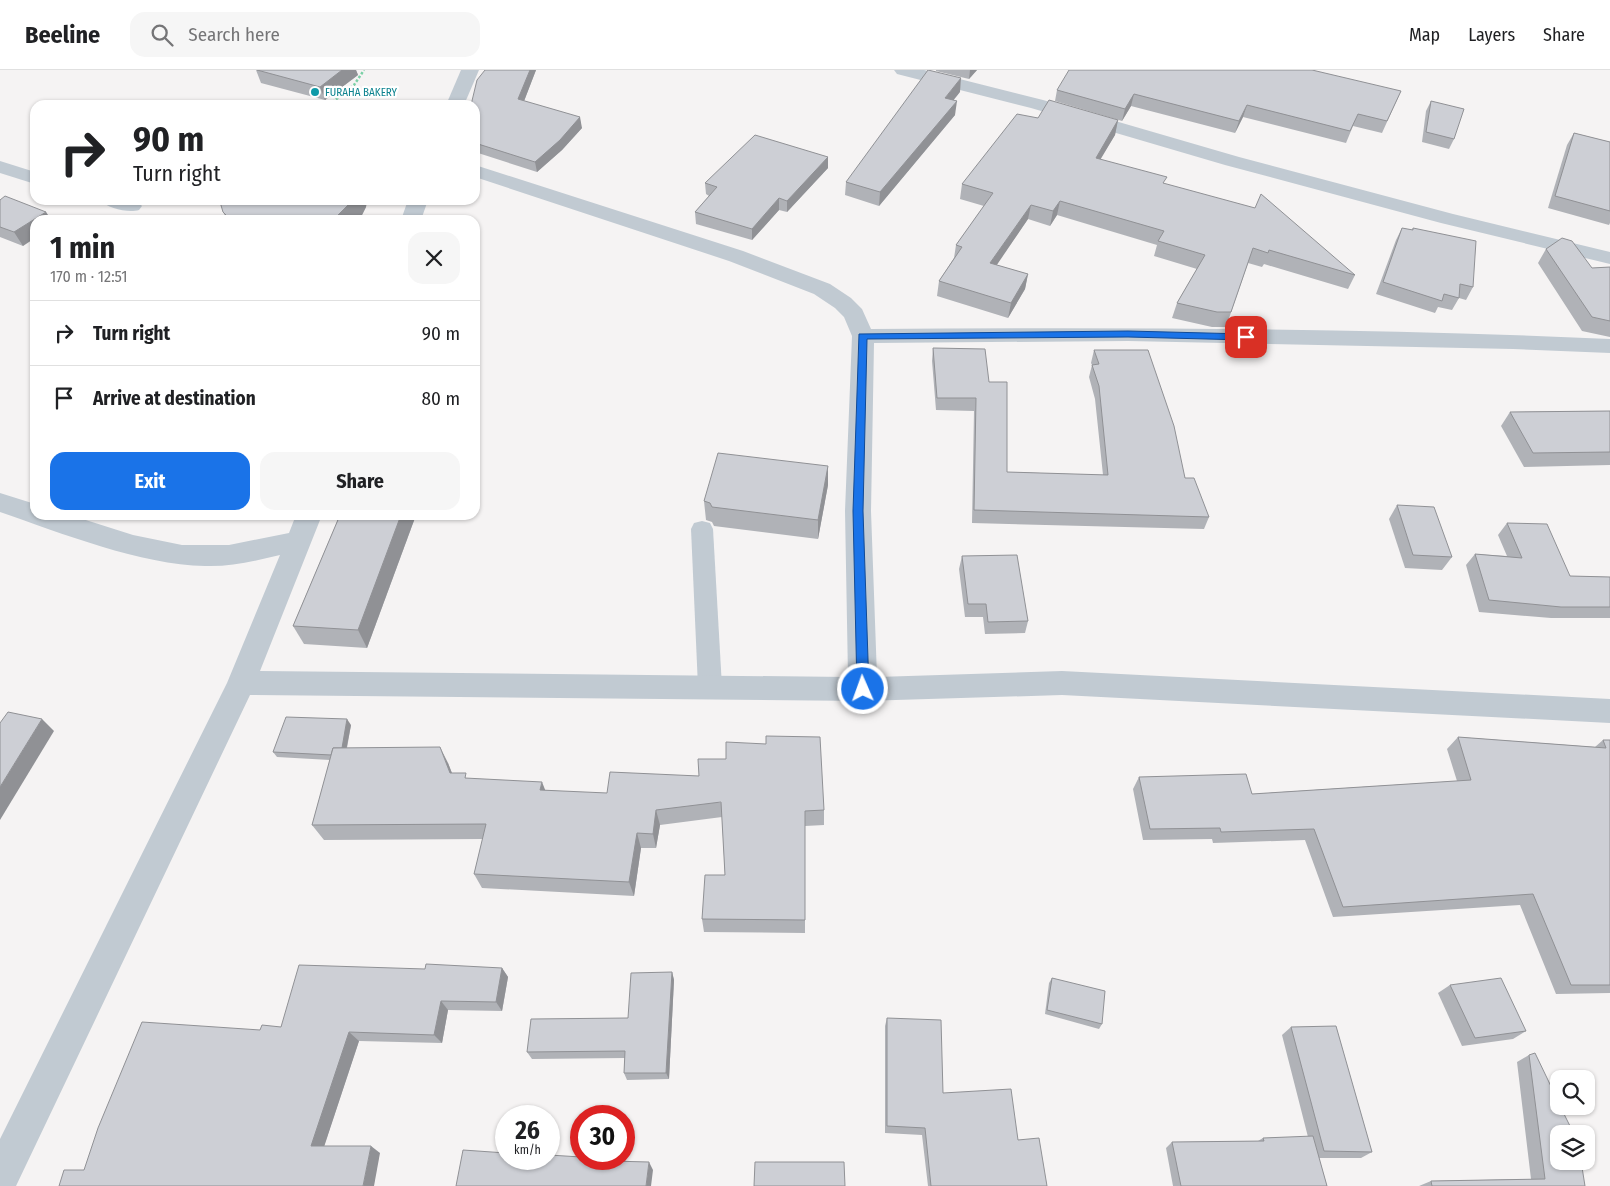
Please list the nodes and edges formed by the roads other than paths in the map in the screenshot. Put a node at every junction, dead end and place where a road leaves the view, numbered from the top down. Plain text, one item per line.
1 (470, 70) edge
2 (903, 70) edge
3 (457, 100) edge
4 (0, 167) edge
5 (480, 173) edge
6 (30, 176) edge
7 (128, 205) edge
8 (132, 206) dead end
9 (1610, 258) edge
10 (862, 336) junction
11 (1610, 346) edge
12 (0, 502) edge
13 (30, 512) edge
14 (56, 520) edge
15 (305, 528) edge
16 (702, 530) dead end
17 (241, 683) junction
18 (710, 687) junction
19 (863, 689) junction
20 (1610, 711) edge
21 (0, 1179) edge

1 - 3 street
2 - 9 street
4 - 6 street
5 - 10 street
7 - 8 street
10 - 11 street
10 - 19 street
12 - 13 street
14 - 15 street
15 - 17 street
16 - 18 lane
17 - 18 street
17 - 21 street
18 - 19 street
19 - 20 street

